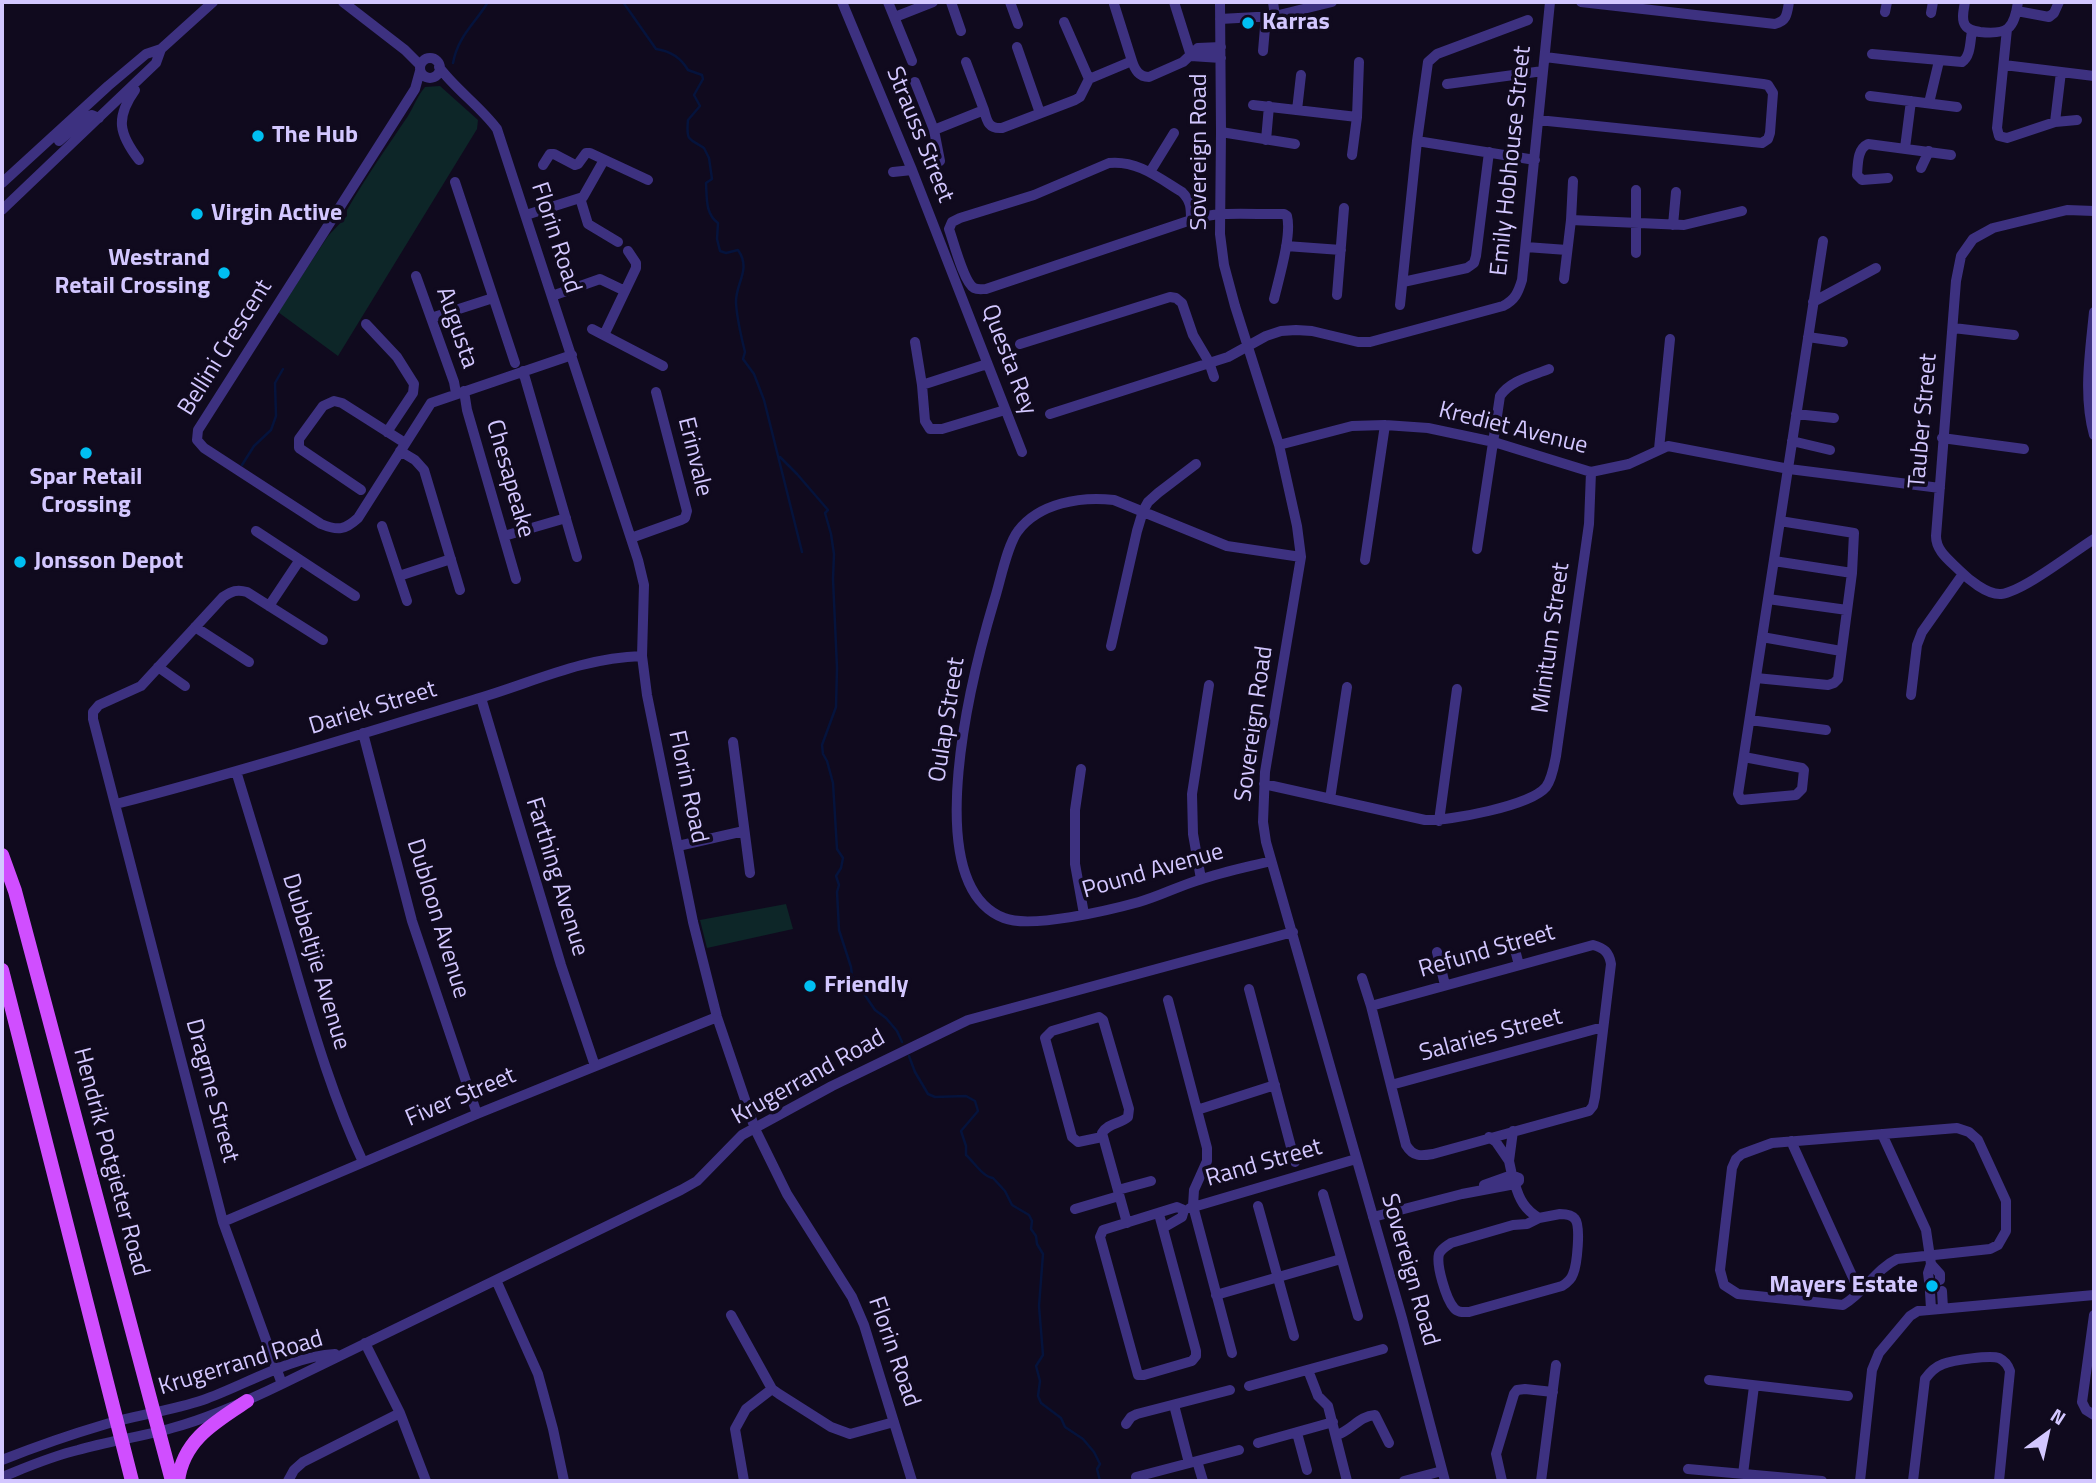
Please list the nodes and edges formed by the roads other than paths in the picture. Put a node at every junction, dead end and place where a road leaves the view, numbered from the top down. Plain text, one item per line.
1 (212, 2) edge
2 (343, 2) edge
3 (842, 2) edge
4 (888, 2) edge
5 (933, 2) edge
6 (951, 2) edge
7 (1010, 2) edge
8 (1174, 2) edge
9 (1220, 2) edge
10 (1273, 2) edge
11 (1332, 2) edge
12 (1550, 2) edge
13 (1581, 2) edge
14 (1789, 2) edge
15 (1965, 2) edge
16 (2059, 2) edge
17 (1114, 4) dead end
18 (2018, 7) edge
19 (1270, 16) junction
20 (895, 17) junction
21 (1220, 19) junction
22 (1528, 20) dead end
23 (1064, 22) dead end
24 (1018, 24) dead end
25 (2007, 29) junction
26 (961, 31) dead end
27 (1972, 31) junction
28 (1017, 47) dead end
29 (161, 49) junction
30 (1263, 51) dead end
31 (1221, 53) junction
32 (1872, 54) dead end
33 (1191, 56) junction
34 (1545, 57) junction
35 (912, 61) dead end
36 (1132, 61) junction
37 (1939, 61) junction
38 (966, 62) dead end
39 (1359, 62) dead end
40 (422, 65) junction
41 (2004, 65) junction
42 (439, 67) junction
43 (148, 71) junction
44 (1543, 71) junction
45 (2062, 72) junction
46 (1301, 75) dead end
47 (2094, 76) edge
48 (432, 78) junction
49 (1089, 79) junction
50 (915, 82) dead end
51 (1447, 84) dead end
52 (415, 89) junction
53 (463, 94) junction
54 (1870, 96) dead end
55 (1912, 101) junction
56 (1929, 103) junction
57 (1253, 105) dead end
58 (1269, 106) junction
59 (1957, 107) dead end
60 (984, 110) junction
61 (1297, 110) junction
62 (1040, 113) junction
63 (1357, 117) junction
64 (99, 118) junction
65 (1538, 120) junction
66 (2077, 120) dead end
67 (2055, 122) junction
68 (934, 130) junction
69 (1221, 132) junction
70 (1174, 134) dead end
71 (1266, 140) junction
72 (1417, 141) junction
73 (1295, 144) dead end
74 (1905, 148) junction
75 (1929, 151) junction
76 (1489, 152) junction
77 (1352, 155) dead end
78 (1951, 155) dead end
79 (139, 160) dead end
80 (604, 160) junction
81 (1535, 160) junction
82 (940, 161) dead end
83 (543, 165) dead end
84 (1921, 168) dead end
85 (912, 170) junction
86 (893, 172) dead end
87 (1150, 172) junction
88 (1888, 178) dead end
89 (648, 180) dead end
90 (1573, 181) dead end
91 (455, 182) dead end
92 (2, 183) edge
93 (2, 190) edge
94 (1636, 190) dead end
95 (1676, 192) dead end
96 (580, 198) junction
97 (1344, 208) dead end
98 (2, 210) edge
99 (1742, 211) dead end
100 (2094, 211) edge
101 (526, 215) junction
102 (1220, 215) junction
103 (1571, 219) junction
104 (1191, 220) junction
105 (1636, 224) junction
106 (1673, 225) junction
107 (1823, 241) dead end
108 (618, 242) dead end
109 (1286, 246) junction
110 (1526, 247) junction
111 (1341, 250) junction
112 (1567, 250) junction
113 (628, 251) dead end
114 (1636, 253) dead end
115 (1876, 268) dead end
116 (416, 276) dead end
117 (1564, 279) dead end
118 (1403, 282) junction
119 (956, 284) joint
120 (625, 291) junction
121 (1337, 295) dead end
122 (552, 296) junction
123 (493, 298) junction
124 (1274, 299) dead end
125 (1813, 302) junction
126 (1401, 305) dead end
127 (2094, 312) edge
128 (431, 318) junction
129 (366, 324) dead end
130 (1953, 328) junction
131 (592, 329) dead end
132 (604, 335) junction
133 (2014, 335) dead end
134 (1808, 337) junction
135 (1670, 339) dead end
136 (915, 341) dead end
137 (1843, 342) dead end
138 (1020, 344) dead end
139 (1248, 345) junction
140 (572, 355) junction
141 (1209, 362) junction
142 (987, 364) junction
143 (663, 366) dead end
144 (519, 367) junction
145 (1549, 369) dead end
146 (1214, 377) dead end
147 (922, 385) junction
148 (460, 392) junction
149 (656, 392) dead end
150 (1005, 410) junction
151 (1050, 414) dead end
152 (1796, 414) junction
153 (1833, 418) dead end
154 (1385, 425) junction
155 (387, 432) junction
156 (2094, 435) edge
157 (1942, 438) junction
158 (1792, 441) junction
159 (1494, 442) junction
160 (1279, 445) junction
161 (402, 447) junction
162 (1659, 449) junction
163 (2024, 449) dead end
164 (1830, 450) dead end
165 (1021, 452) dead end
166 (1196, 464) dead end
167 (1788, 469) junction
168 (1591, 472) junction
169 (1940, 488) junction
170 (361, 490) dead end
171 (1143, 511) junction
172 (566, 518) junction
173 (1780, 521) junction
174 (382, 526) dead end
175 (256, 531) dead end
176 (504, 536) junction
177 (631, 538) junction
178 (2094, 539) edge
179 (1477, 549) dead end
180 (577, 557) dead end
181 (1301, 557) junction
182 (451, 559) junction
183 (1365, 560) dead end
184 (299, 561) junction
185 (1774, 561) junction
186 (1852, 573) junction
187 (1963, 574) junction
188 (399, 576) junction
189 (516, 579) dead end
190 (460, 590) dead end
191 (355, 596) dead end
192 (1768, 598) junction
193 (407, 601) dead end
194 (269, 606) junction
195 (1847, 610) junction
196 (195, 627) junction
197 (1762, 637) junction
198 (323, 640) dead end
199 (1111, 646) dead end
200 (1841, 651) junction
201 (642, 656) junction
202 (249, 662) dead end
203 (158, 667) junction
204 (1756, 678) junction
205 (1209, 685) dead end
206 (185, 686) dead end
207 (1346, 687) dead end
208 (1457, 689) dead end
209 (1911, 695) dead end
210 (481, 698) junction
211 (1750, 720) junction
212 (1826, 730) dead end
213 (363, 733) junction
214 (733, 742) dead end
215 (1744, 757) junction
216 (1081, 769) dead end
217 (236, 771) junction
218 (1264, 784) junction
219 (1330, 799) junction
220 (116, 804) junction
221 (1439, 821) junction
222 (744, 831) junction
223 (678, 846) junction
224 (2, 855) edge
225 (1271, 861) junction
226 (750, 873) dead end
227 (1200, 879) junction
228 (1084, 914) junction
229 (1004, 918) joint
230 (1293, 932) junction
231 (1514, 946) dead end
232 (1437, 952) dead end
233 (1519, 965) junction
234 (2, 970) edge
235 (1362, 978) dead end
236 (1445, 985) junction
237 (1250, 989) dead end
238 (1168, 1000) dead end
239 (1371, 1006) junction
240 (717, 1017) junction
241 (1603, 1027) junction
242 (595, 1066) junction
243 (1275, 1085) junction
244 (1391, 1085) junction
245 (1197, 1110) junction
246 (477, 1114) junction
247 (755, 1129) junction
248 (1513, 1131) junction
249 (1882, 1134) junction
250 (1102, 1137) junction
251 (1489, 1138) junction
252 (1791, 1141) junction
253 (1356, 1159) junction
254 (1509, 1161) junction
255 (363, 1162) junction
256 (1296, 1162) dead end
257 (1151, 1181) dead end
258 (1515, 1184) junction
259 (1119, 1193) junction
260 (1323, 1194) dead end
261 (1258, 1206) dead end
262 (1189, 1208) junction
263 (1075, 1209) dead end
264 (1158, 1214) junction
265 (1373, 1217) junction
266 (1539, 1218) junction
267 (223, 1222) junction
268 (1127, 1223) junction
269 (1513, 1225) junction
270 (1163, 1228) junction
271 (1341, 1259) junction
272 (1930, 1259) junction
273 (1278, 1277) junction
274 (496, 1280) junction
275 (1859, 1291) junction
276 (1216, 1295) junction
277 (2094, 1295) edge
278 (1937, 1309) junction
279 (731, 1315) dead end
280 (2094, 1315) edge
281 (1358, 1316) dead end
282 (1294, 1336) dead end
283 (2092, 1339) edge
284 (365, 1343) junction
285 (1382, 1349) dead end
286 (1232, 1353) dead end
287 (341, 1355) junction
288 (1556, 1365) dead end
289 (275, 1370) junction
290 (1308, 1370) junction
291 (1709, 1380) dead end
292 (282, 1384) junction
293 (1249, 1386) dead end
294 (1754, 1386) junction
295 (772, 1389) junction
296 (1230, 1390) dead end
297 (1553, 1392) junction
298 (1848, 1396) dead end
299 (247, 1401) junction
300 (1174, 1405) junction
301 (153, 1413) junction
302 (400, 1413) junction
303 (2094, 1415) edge
304 (117, 1421) junction
305 (894, 1422) junction
306 (1333, 1422) junction
307 (1126, 1424) dead end
308 (158, 1432) junction
309 (1297, 1433) junction
310 (1337, 1435) junction
311 (122, 1441) junction
312 (1258, 1443) dead end
313 (1390, 1443) dead end
314 (1239, 1450) dead end
315 (2, 1460) edge
316 (1193, 1462) junction
317 (1688, 1469) dead end
318 (1307, 1470) dead end
319 (1744, 1474) junction
320 (1444, 1476) edge
321 (2, 1477) edge
322 (1136, 1477) dead end
323 (132, 1481) edge
324 (172, 1481) edge
325 (178, 1481) edge
326 (288, 1481) edge
327 (426, 1481) edge
328 (564, 1481) edge
329 (744, 1481) edge
330 (912, 1481) edge
331 (1203, 1481) edge
332 (1347, 1481) edge
333 (1404, 1481) edge
334 (1502, 1481) edge
335 (1541, 1481) edge
336 (1808, 1481) edge
337 (1822, 1481) edge
338 (1860, 1481) edge
339 (1913, 1481) edge
340 (1999, 1481) edge

1 - 29 street
2 - 40 street
3 - 85 street, Strauss Street
4 - 20 street
5 - 20 street
6 - 26 street
7 - 24 street
8 - 33 street
9 - 21 street, Sovereign Road
10 - 19 street
11 - 19 street
12 - 34 street, Emily Hobhouse Street
13 - 14 street
15 - 27 street
16 - 18 street
17 - 36 street
18 - 25 street
19 - 21 street
19 - 30 street
20 - 35 street
21 - 31 street, Sovereign Road
22 - 72 street
23 - 49 street
25 - 27 street
25 - 41 street
27 - 37 street
28 - 62 street
29 - 43 street
29 - 92 street
31 - 33 street
31 - 69 street, Sovereign Road
32 - 37 street
33 - 36 street
34 - 44 street, Emily Hobhouse Street
34 - 65 street
36 - 49 street
37 - 56 street
38 - 60 street
39 - 63 street
40 - 42 street
40 - 48 street
40 - 52 street, Bellini Crescent
41 - 45 street
41 - 67 street
42 - 48 street
42 - 53 street, Florin Road
43 - 64 street
43 - 79 street
44 - 51 street
44 - 65 street, Emily Hobhouse Street
45 - 47 street
45 - 67 street
46 - 61 street
48 - 52 street, Bellini Crescent
48 - 53 street, Florin Road
49 - 62 street
50 - 68 street
52 - 161 street, Bellini Crescent
53 - 101 street, Florin Road
54 - 55 street
55 - 56 street
55 - 74 street
56 - 59 street
57 - 58 street
58 - 61 street
58 - 71 street
60 - 62 street
60 - 68 street
61 - 63 street
63 - 77 street
64 - 93 street
64 - 98 street
65 - 81 street, Emily Hobhouse Street
66 - 67 street
68 - 82 street
69 - 71 street
69 - 102 street, Sovereign Road
70 - 87 street
71 - 73 street
72 - 76 street
72 - 118 street
74 - 75 street
74 - 88 street
75 - 78 street
75 - 84 street
76 - 81 street
76 - 118 street
80 - 83 street
80 - 89 street
80 - 96 street
81 - 110 street, Emily Hobhouse Street
85 - 86 street
85 - 119 street, Strauss Street
87 - 104 street
87 - 104 street
90 - 103 street
91 - 123 street
94 - 105 street
95 - 106 street
96 - 101 street
96 - 108 street
97 - 111 street
99 - 106 street
100 - 130 street, Tauber Street
101 - 122 street, Florin Road
102 - 104 street
102 - 109 street
102 - 139 street, Sovereign Road
103 - 105 street
103 - 112 street
105 - 106 street
105 - 114 street
107 - 125 street
109 - 111 street
109 - 124 street
110 - 112 street
110 - 139 street, Emily Hobhouse Street
111 - 121 street
112 - 117 street
113 - 120 street
115 - 125 street
116 - 128 street, Augusta
118 - 126 street
119 - 142 street, Questa Rey
120 - 122 street
120 - 132 street
122 - 140 street, Florin Road
123 - 128 street
123 - 144 street
125 - 134 street
127 - 156 street
128 - 148 street, Augusta
129 - 155 street
130 - 133 street
130 - 157 street, Tauber Street
131 - 132 street
132 - 143 street
134 - 137 street
134 - 152 street
135 - 162 street
136 - 147 street
138 - 141 street
139 - 141 street, Emily Hobhouse Street
139 - 160 street, Sovereign Road
140 - 144 street, Bellini Crescent
140 - 177 street, Florin Road
141 - 146 street
141 - 151 street, Emily Hobhouse Street
142 - 147 street
142 - 150 street, Questa Rey
144 - 148 street, Bellini Crescent
144 - 172 street
145 - 159 street
147 - 150 street
148 - 161 street, Bellini Crescent
148 - 176 street, Chesapeake
149 - 177 street, Erinvale
150 - 165 street, Questa Rey
152 - 153 street
152 - 158 street
154 - 159 street, Krediet Avenue
154 - 160 street, Krediet Avenue
154 - 183 street
155 - 161 street
155 - 170 street
157 - 163 street
157 - 169 street, Tauber Street
158 - 164 street
158 - 167 street
159 - 168 street, Krediet Avenue
159 - 179 street
160 - 181 street, Sovereign Road
161 - 182 street
162 - 167 street, Krediet Avenue
162 - 168 street, Krediet Avenue
166 - 171 street
167 - 169 street, Krediet Avenue
167 - 173 street
168 - 221 street, Minitum Street
169 - 187 street, Tauber Street
171 - 181 street
171 - 199 street
171 - 229 street, Oulap Street
172 - 176 street
172 - 180 street
173 - 185 street
173 - 186 street
174 - 188 street
175 - 184 street
176 - 189 street, Chesapeake
177 - 201 street, Florin Road
178 - 187 street, Tauber Street
181 - 218 street, Sovereign Road
182 - 188 street
182 - 190 street
184 - 191 street
184 - 194 street
185 - 186 street
185 - 192 street
186 - 195 street
187 - 209 street
188 - 193 street
192 - 195 street
192 - 197 street
194 - 196 street
194 - 198 street
195 - 200 street
196 - 202 street
196 - 203 street
197 - 200 street
197 - 204 street
200 - 204 street
201 - 210 street, Dariek Street
201 - 223 street, Florin Road
203 - 206 street
203 - 220 street, Dragme Street
204 - 211 street
205 - 227 street
207 - 219 street
208 - 221 street
210 - 213 street, Dariek Street
210 - 242 street, Farthing Avenue
211 - 212 street
211 - 215 street
213 - 217 street, Dariek Street
213 - 246 street, Dubloon Avenue
214 - 222 street
215 - 215 street
216 - 228 street
217 - 220 street, Dariek Street
217 - 255 street, Dubbeltjie Avenue
218 - 219 street
218 - 225 street, Sovereign Road
219 - 221 street
220 - 267 street, Dragme Street
222 - 223 street
222 - 226 street
223 - 240 street, Florin Road
224 - 301 main road, Hendrik Potgieter Road
225 - 227 street, Pound Avenue
225 - 230 street, Sovereign Road
227 - 228 street, Pound Avenue
228 - 229 street, Pound Avenue
230 - 247 street, Krugerrand Road
230 - 253 street, Sovereign Road
231 - 233 street
232 - 236 street
233 - 236 street, Refund Street
233 - 241 street, Refund Street
234 - 304 main road
235 - 239 street
236 - 239 street, Refund Street
237 - 243 street
238 - 245 street
239 - 244 street, Refund Street
240 - 242 street, Fiver Street
240 - 247 street, Florin Road
241 - 244 street, Salaries Street
241 - 248 street, Refund Street
242 - 246 street, Fiver Street
243 - 245 street
243 - 256 street
244 - 251 street, Refund Street
245 - 262 street
246 - 255 street, Fiver Street
247 - 274 street, Krugerrand Road
247 - 305 street, Florin Road
248 - 251 street, Refund Street
248 - 254 street
249 - 252 street
249 - 272 street
249 - 272 street
250 - 250 street
250 - 259 street
251 - 254 street
252 - 275 street
252 - 275 street
253 - 262 street, Rand Street
253 - 265 street, Sovereign Road
254 - 258 street
255 - 267 street, Fiver Street
257 - 259 street
258 - 265 street
258 - 266 street
258 - 269 street
259 - 263 street
259 - 268 street
260 - 271 street
261 - 273 street
262 - 264 street, Rand Street
262 - 270 street
262 - 276 street
264 - 268 street, Rand Street
264 - 270 street
265 - 320 street, Sovereign Road
266 - 269 street
266 - 269 street
267 - 289 street, Dragme Street
268 - 270 street, Rand Street
271 - 273 street
271 - 281 street
272 - 275 street
272 - 278 street
273 - 276 street
273 - 282 street
274 - 284 street, Krugerrand Road
274 - 328 street
276 - 286 street
277 - 278 street
278 - 338 street
279 - 295 street
280 - 283 street
283 - 303 street
284 - 287 street, Krugerrand Road
284 - 302 street
285 - 290 street
287 - 289 street, Krugerrand Road
287 - 292 street, Krugerrand Road
288 - 297 street
289 - 292 street, Dragme Street
289 - 301 street, Krugerrand Road
290 - 293 street
290 - 306 street
291 - 294 street
292 - 299 street, Krugerrand Road
294 - 298 street
294 - 319 street
295 - 305 street
295 - 329 street
296 - 300 street
297 - 334 street
297 - 335 street
299 - 308 street, Krugerrand Road
299 - 325 main road
300 - 307 street
300 - 316 street
301 - 304 street, Krugerrand Road
301 - 308 main road, Hendrik Potgieter Road
302 - 326 street
302 - 327 street
304 - 311 main road
304 - 315 street, Krugerrand Road
305 - 330 street, Florin Road
306 - 309 street
306 - 310 street
308 - 311 street, Krugerrand Road
308 - 324 main road, Hendrik Potgieter Road
309 - 312 street
309 - 318 street
310 - 313 street
310 - 332 street
311 - 321 street, Krugerrand Road
311 - 323 main road
314 - 316 street
316 - 322 street
316 - 331 street
317 - 319 street
319 - 336 street
320 - 333 street
336 - 337 street
339 - 340 street

